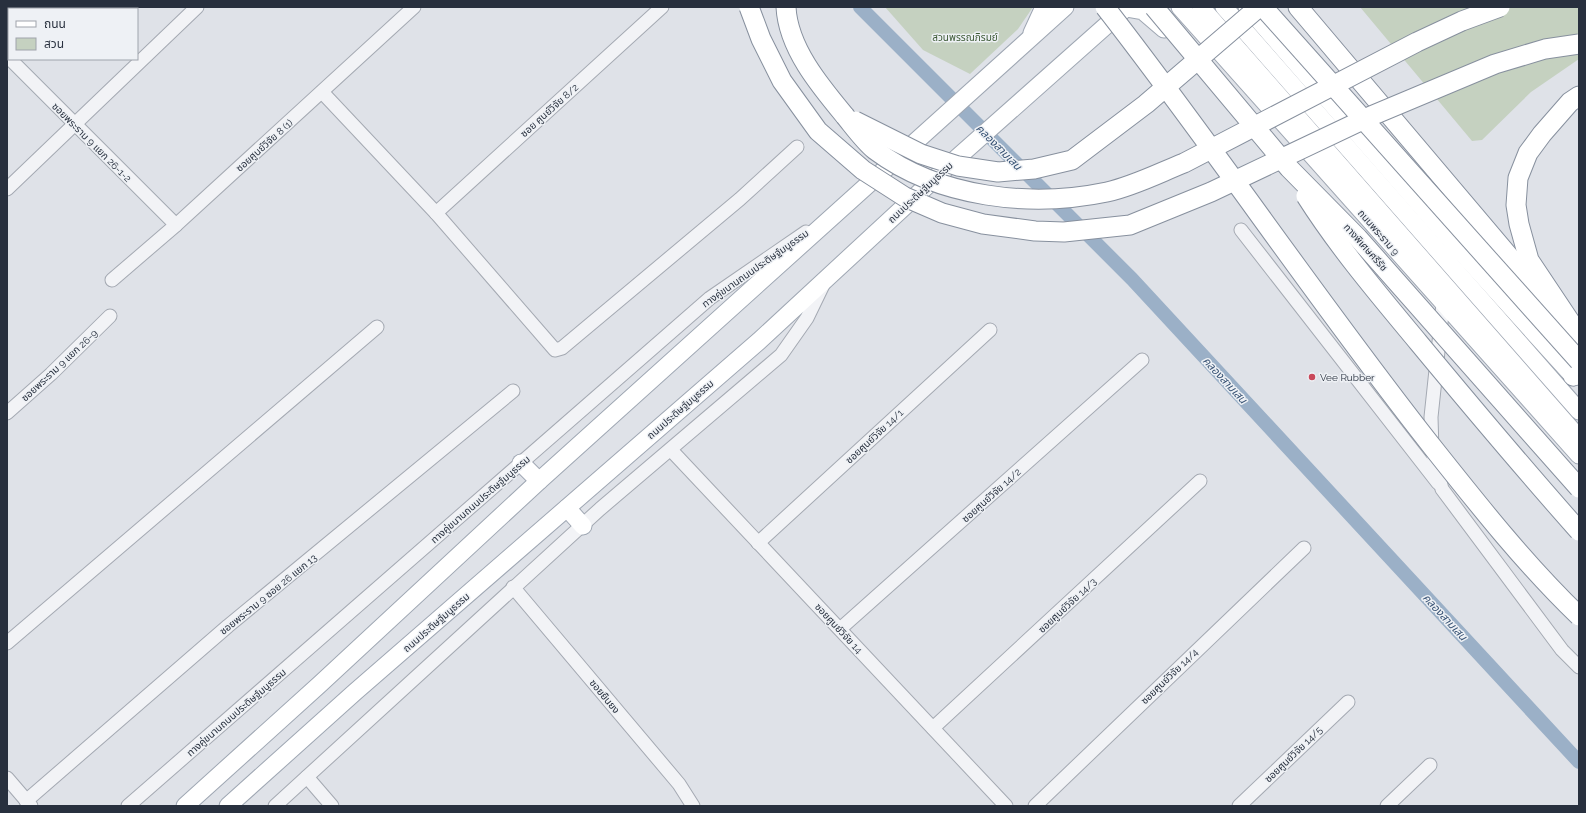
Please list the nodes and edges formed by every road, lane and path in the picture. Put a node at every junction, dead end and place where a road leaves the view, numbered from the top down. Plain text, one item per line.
1 (197, 7) edge
2 (414, 7) edge
3 (662, 7) edge
4 (749, 7) edge
5 (786, 7) edge
6 (1044, 7) edge
7 (1065, 7) edge
8 (1105, 7) edge
9 (1154, 7) edge
10 (1180, 7) edge
11 (1201, 7) edge
12 (1224, 7) edge
13 (1298, 7) edge
14 (1500, 7) edge
15 (1126, 8) edge
16 (1256, 9) edge
17 (1028, 40) junction
18 (1579, 44) edge
19 (11, 60) edge
20 (322, 92) junction
21 (1579, 96) edge
22 (845, 116) junction
23 (74, 125) junction
24 (1294, 134) junction
25 (797, 146) dead end
26 (1289, 168) junction
27 (7, 189) edge
28 (843, 207) junction
29 (436, 213) junction
30 (176, 225) junction
31 (1242, 230) dead end
32 (826, 279) junction
33 (112, 280) dead end
34 (1443, 304) junction
35 (110, 316) dead end
36 (378, 327) dead end
37 (990, 330) dead end
38 (1579, 336) edge
39 (1142, 360) dead end
40 (1577, 373) edge
41 (513, 391) dead end
42 (1579, 411) edge
43 (7, 413) edge
44 (1579, 438) edge
45 (671, 450) junction
46 (1579, 455) edge
47 (521, 463) junction
48 (539, 481) junction
49 (1200, 481) dead end
50 (1579, 488) edge
51 (1442, 489) junction
52 (567, 508) junction
53 (583, 526) junction
54 (1579, 531) edge
55 (758, 543) junction
56 (1304, 548) dead end
57 (513, 587) junction
58 (1579, 616) edge
59 (840, 630) junction
60 (7, 643) edge
61 (1579, 667) edge
62 (1348, 702) dead end
63 (933, 728) junction
64 (1430, 765) dead end
65 (307, 777) junction
66 (7, 778) edge
67 (28, 803) edge
68 (128, 806) edge
69 (186, 806) edge
70 (228, 806) edge
71 (275, 806) edge
72 (332, 806) edge
73 (693, 806) edge
74 (1006, 806) edge
75 (1035, 806) edge
76 (1239, 806) edge
77 (1387, 806) edge

1 - 23 street
2 - 20 street, ซอยศูนย์วิจัย 8 (1)
3 - 29 street, ซอย ศูนย์วิจัย 8/2
4 - 18 highway, bridge
5 - 22 highway
6 - 17 main road
7 - 17 main road
8 - 58 highway, bridge
9 - 26 highway, ทางพิเศษศรีรัช, bridge
10 - 24 main road, ถนนพระราม 9
11 - 44 main road, ถนนพระราม 9, bridge
12 - 42 main road, bridge
13 - 40 highway, bridge
14 - 22 highway, bridge
15 - 24 main road
15 - 32 main road, ถนนประดิษฐ์มนูธรรม
16 - 22 highway, bridge
16 - 40 highway, bridge
17 - 28 main road
19 - 23 street, ซอยพระราม 9 แยก 26-1-2
20 - 29 street
20 - 30 street, ซอยศูนย์วิจัย 8 (1)
21 - 38 highway
23 - 27 street
23 - 30 street, ซอยพระราม 9 แยก 26-1-2
24 - 34 main road, ถนนพระราม 9
25 - 29 street
26 - 50 highway, ทางพิเศษศรีรัช, bridge
26 - 54 highway, bridge
28 - 47 street, ทางคู่ขนานถนนประดิษฐ์มนูธรรม
28 - 48 main road
30 - 33 street, ซอยศูนย์วิจัย 8 (1)
31 - 51 street
32 - 45 street
32 - 52 main road, ถนนประดิษฐ์มนูธรรม
34 - 46 main road, ถนนพระราม 9
34 - 51 street
35 - 43 street, ซอยพระราม 9 แยก 26-9
36 - 60 street
37 - 55 street, ซอยศูนย์วิจัย 14/1
39 - 59 street, ซอยศูนย์วิจัย 14/2
41 - 67 street, ซอยพระราม 9 ซอย 26 แยก 13
45 - 53 street
45 - 55 street, ซอยศูนย์วิจัย 14
47 - 48 main road
47 - 68 street, ทางคู่ขนานถนนประดิษฐ์มนูธรรม
48 - 69 main road
49 - 63 street, ซอยศูนย์วิจัย 14/3
51 - 61 street
52 - 53 main road
52 - 70 main road, ถนนประดิษฐ์มนูธรรม
53 - 57 street
55 - 59 street, ซอยศูนย์วิจัย 14
56 - 75 street, ซอยศูนย์วิจัย 14/4
57 - 65 street
57 - 73 street, ซอยยืนยง
59 - 63 street, ซอยศูนย์วิจัย 14
62 - 76 street, ซอยศูนย์วิจัย 14/5
63 - 74 street, ซอยศูนย์วิจัย 14
64 - 77 street
65 - 71 street
65 - 72 street
66 - 67 street

